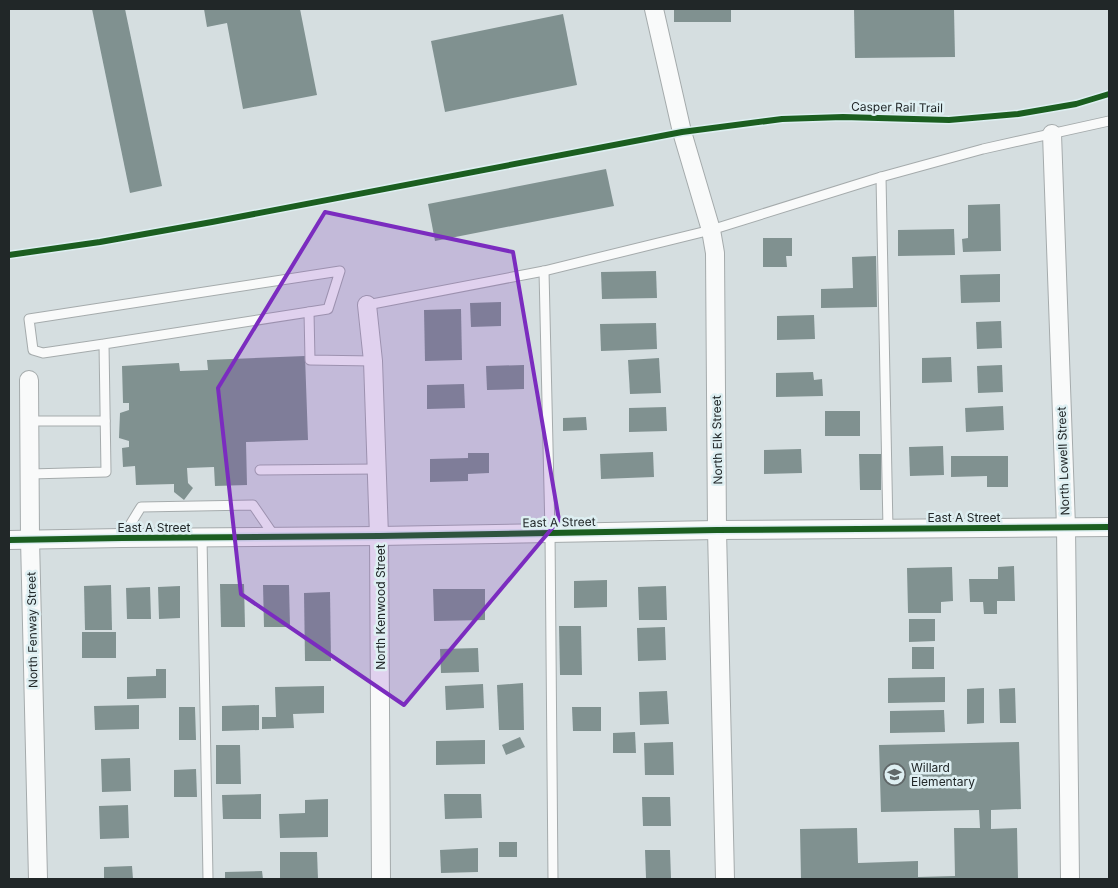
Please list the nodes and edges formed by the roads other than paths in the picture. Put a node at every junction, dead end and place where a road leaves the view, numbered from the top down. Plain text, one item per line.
1 (654, 9) edge
2 (1109, 121) edge
3 (1052, 134) junction
4 (881, 177) junction
5 (711, 230) junction
6 (544, 271) junction
7 (367, 305) joint
8 (309, 312) junction
9 (104, 344) junction
10 (373, 361) junction
11 (29, 380) dead end
12 (106, 420) junction
13 (30, 421) junction
14 (377, 468) junction
15 (260, 470) dead end
16 (30, 474) junction
17 (1066, 527) junction
18 (1109, 527) edge
19 (888, 529) junction
20 (718, 530) junction
21 (550, 533) junction
22 (379, 536) junction
23 (275, 537) junction
24 (122, 538) junction
25 (202, 538) junction
26 (9, 540) edge
27 (30, 540) junction
28 (38, 879) edge
29 (208, 879) edge
30 (381, 879) edge
31 (553, 879) edge
32 (725, 879) edge
33 (1070, 879) edge

1 - 5 street, North Elk Street
2 - 3 lane
3 - 4 lane
3 - 17 street, North Lowell Street
4 - 5 lane
4 - 19 lane
5 - 6 lane
5 - 20 street, North Elk Street
6 - 7 lane
6 - 21 lane
7 - 10 street, North Kenwood Street
8 - 9 lane
8 - 9 lane
8 - 10 lane
9 - 12 lane
10 - 14 street, North Kenwood Street
11 - 13 street, North Fenway Street
12 - 13 lane
12 - 16 lane
13 - 16 street, North Fenway Street
14 - 15 lane
14 - 22 street, North Kenwood Street
16 - 27 street, North Fenway Street
17 - 18 street, East A Street
17 - 19 street, East A Street
17 - 33 street, North Lowell Street
19 - 20 street, East A Street
20 - 21 street, East A Street
20 - 32 street, North Elk Street
21 - 22 street, East A Street
21 - 31 lane
22 - 23 street, East A Street
22 - 30 street, North Kenwood Street
23 - 24 lane
23 - 25 street, East A Street
24 - 25 street, East A Street
24 - 27 street, East A Street
25 - 29 lane
26 - 27 street, East A Street
27 - 28 street, North Fenway Street

